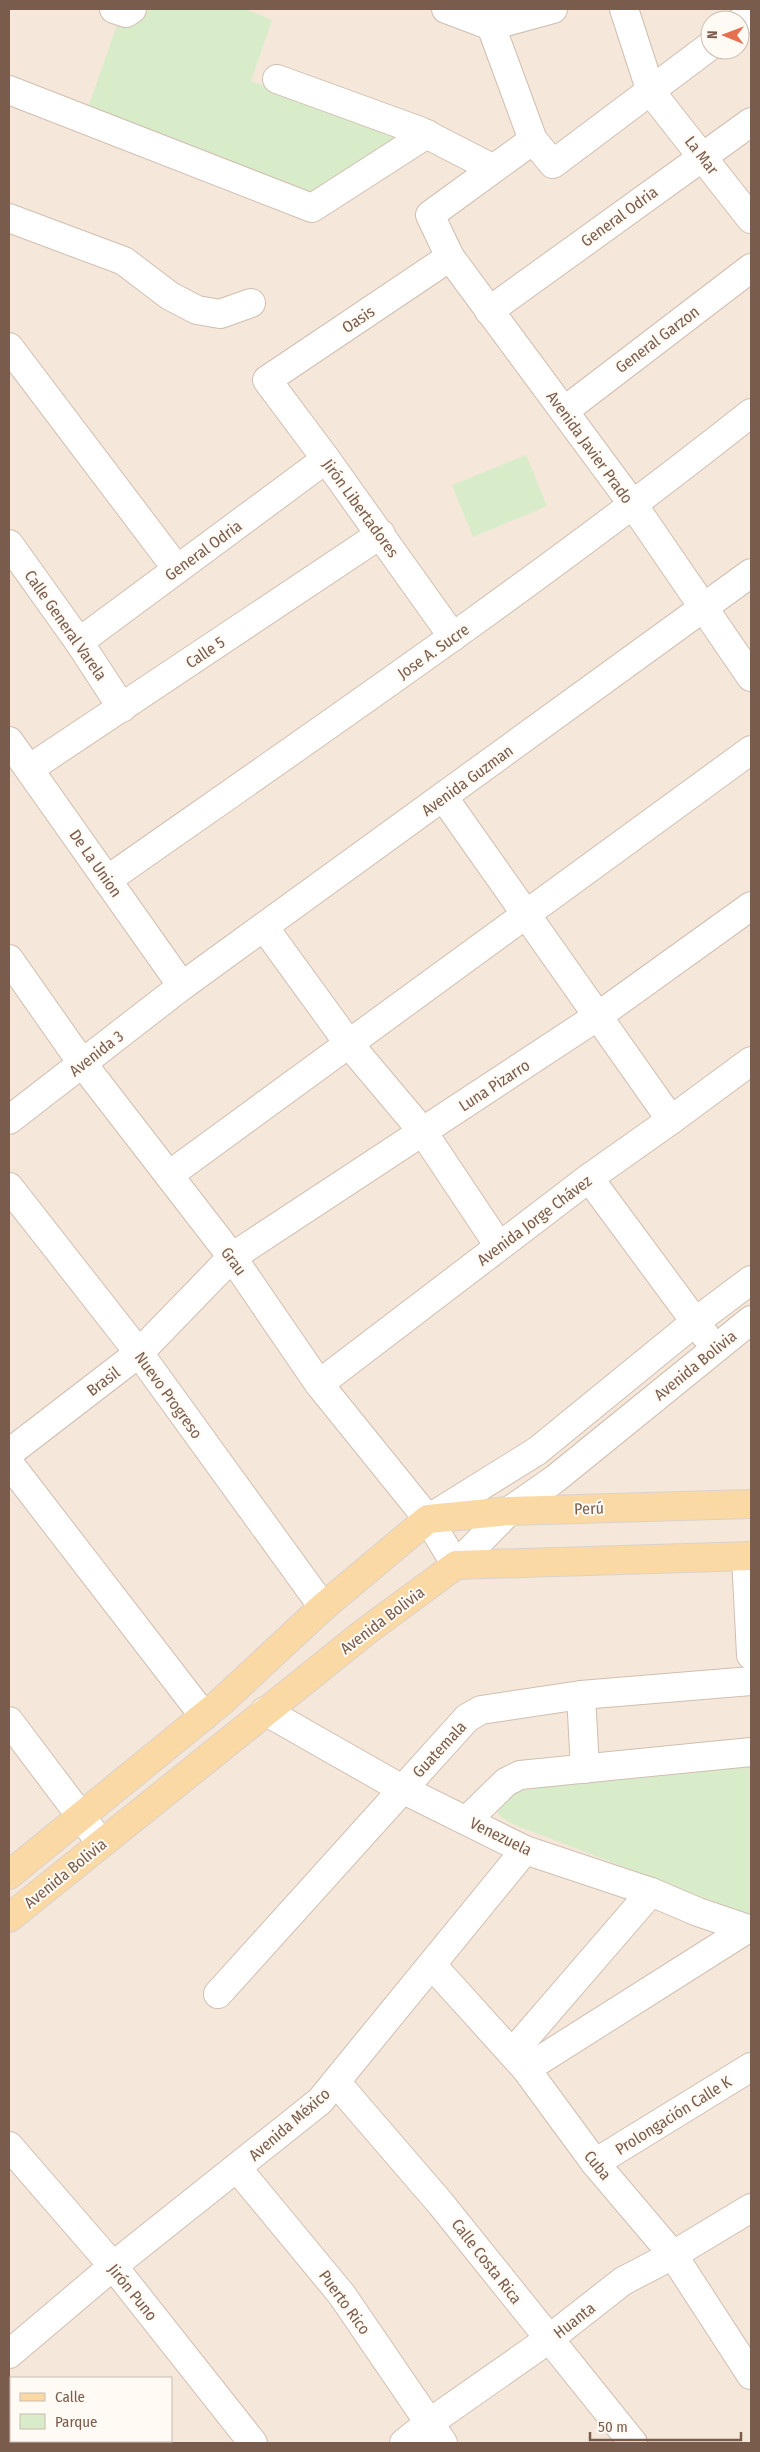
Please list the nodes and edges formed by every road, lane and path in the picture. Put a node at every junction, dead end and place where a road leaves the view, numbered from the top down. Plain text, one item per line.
1 (114, 9) edge
2 (132, 9) edge
3 (446, 9) edge
4 (553, 9) edge
5 (624, 9) edge
6 (489, 17) edge
7 (700, 54) edge
8 (277, 80) dead end
9 (651, 92) junction
10 (11, 98) edge
11 (751, 122) edge
12 (427, 134) junction
13 (533, 140) junction
14 (702, 155) junction
15 (492, 168) junction
16 (9, 218) edge
17 (751, 219) edge
18 (450, 257) junction
19 (751, 268) edge
20 (251, 304) dead end
21 (489, 311) junction
22 (9, 347) edge
23 (17, 377) edge
24 (267, 380) joint
25 (564, 411) junction
26 (751, 413) edge
27 (326, 459) junction
28 (634, 506) junction
29 (381, 534) junction
30 (9, 544) edge
31 (177, 569) junction
32 (751, 573) edge
33 (702, 609) junction
34 (454, 637) junction
35 (79, 642) junction
36 (751, 677) edge
37 (122, 708) junction
38 (751, 750) edge
39 (17, 760) edge
40 (444, 798) junction
41 (107, 880) junction
42 (751, 906) edge
43 (526, 914) junction
44 (264, 927) junction
45 (9, 959) edge
46 (182, 986) junction
47 (598, 1016) junction
48 (349, 1044) junction
49 (751, 1060) edge
50 (82, 1063) junction
51 (9, 1120) edge
52 (671, 1120) junction
53 (423, 1132) junction
54 (169, 1175) junction
55 (589, 1178) junction
56 (9, 1187) edge
57 (499, 1246) junction
58 (232, 1257) junction
59 (751, 1280) edge
60 (751, 1320) edge
61 (695, 1322) junction
62 (715, 1348) junction
63 (139, 1353) junction
64 (320, 1384) junction
65 (9, 1454) edge
66 (9, 1463) edge
67 (751, 1504) edge
68 (509, 1511) junction
69 (428, 1519) junction
70 (748, 1556) edge
71 (456, 1565) junction
72 (323, 1607) junction
73 (751, 1656) edge
74 (751, 1681) edge
75 (581, 1694) junction
76 (265, 1711) junction
77 (204, 1716) junction
78 (9, 1721) edge
79 (751, 1752) edge
80 (585, 1769) junction
81 (402, 1789) junction
82 (82, 1818) junction
83 (467, 1820) junction
84 (101, 1843) junction
85 (525, 1850) junction
86 (9, 1875) edge
87 (651, 1892) junction
88 (9, 1918) edge
89 (749, 1929) edge
90 (432, 1965) junction
91 (218, 1994) dead end
92 (520, 2061) junction
93 (751, 2067) edge
94 (336, 2082) junction
95 (9, 2146) edge
96 (595, 2163) junction
97 (237, 2168) junction
98 (751, 2208) edge
99 (674, 2255) junction
100 (113, 2266) junction
101 (549, 2339) junction
102 (9, 2354) edge
103 (751, 2375) edge
104 (436, 2433) edge
105 (253, 2443) edge
106 (404, 2443) edge
107 (634, 2443) edge

1 - 2 street
3 - 6 street
4 - 6 street
5 - 9 street
6 - 13 street
7 - 9 street
8 - 12 street
9 - 13 street
9 - 14 street, La Mar
10 - 12 street
11 - 14 street, General Odria
12 - 15 street
13 - 15 street
14 - 17 street, La Mar
14 - 21 street, General Odria
15 - 18 street, Avenida Javier Prado
16 - 20 street
18 - 21 street, Avenida Javier Prado
18 - 24 street, Oasis
19 - 25 street, General Garzon
21 - 25 street, Avenida Javier Prado
22 - 23 street
23 - 31 street
24 - 27 street, Jirón Libertadores
25 - 28 street, Avenida Javier Prado
26 - 28 street, Jose A. Sucre
27 - 29 street, Jirón Libertadores
27 - 31 street, General Odria
28 - 33 street, Avenida Javier Prado
28 - 34 street, Jose A. Sucre
29 - 34 street, Jirón Libertadores
29 - 37 street, Calle 5
30 - 35 street, Calle General Varela
31 - 35 street, General Odria
32 - 33 street, Avenida Guzman
33 - 36 street, Avenida Javier Prado
33 - 40 street, Avenida Guzman
34 - 41 street, Jose A. Sucre
35 - 37 street, Calle General Varela
37 - 39 street, Calle 5
38 - 43 street
39 - 41 street, De La Union
40 - 43 street
40 - 44 street, Avenida Guzman
41 - 46 street, De La Union
42 - 47 street, Luna Pizarro
43 - 47 street
43 - 48 street
44 - 46 street, Avenida Guzman
44 - 48 street
45 - 50 street, Grau
46 - 50 street, Avenida 3
47 - 52 street
47 - 53 street, Luna Pizarro
48 - 53 street
48 - 54 street
49 - 52 street, Avenida Jorge Chávez
50 - 51 street, Avenida 3
50 - 54 street, Grau
52 - 55 street, Avenida Jorge Chávez
53 - 57 street
53 - 58 street, Luna Pizarro
54 - 58 street, Grau
55 - 57 street, Avenida Jorge Chávez
55 - 61 street
56 - 63 street, Nuevo Progreso
57 - 64 street, Avenida Jorge Chávez
58 - 63 street, Brasil
58 - 64 street, Grau
59 - 61 street, Avenida Bolivia
60 - 62 street, Avenida Bolivia
61 - 62 street
61 - 69 street, Avenida Bolivia
62 - 68 street, Avenida Bolivia
63 - 65 street, Brasil
63 - 72 street, Nuevo Progreso
64 - 69 street, Grau
66 - 77 street
67 - 68 main road, Perú
68 - 69 main road, Perú
68 - 71 street, Avenida Bolivia
69 - 71 street, Grau
69 - 72 main road, Avenida Bolivia
70 - 71 main road
70 - 73 street
71 - 76 main road, Avenida Bolivia
72 - 77 main road, Avenida Bolivia
74 - 75 street, Guatemala
75 - 80 street
75 - 81 street, Guatemala
76 - 81 street, Venezuela
76 - 84 main road, Avenida Bolivia
77 - 82 main road, Avenida Bolivia
78 - 82 street
79 - 80 street
80 - 83 street
81 - 83 street, Venezuela
81 - 91 street, Guatemala
82 - 84 street
82 - 86 main road, Avenida Bolivia
83 - 85 street, Venezuela
84 - 88 main road, Avenida Bolivia
85 - 87 street, Venezuela
85 - 90 street, Avenida México
87 - 89 street, Venezuela
87 - 92 street
89 - 92 street
90 - 92 street, Cuba
90 - 94 street, Avenida México
92 - 96 street, Cuba
93 - 96 street, Prolongación Calle K
94 - 97 street, Avenida México
94 - 101 street, Calle Costa Rica
95 - 100 street, Jirón Puno
96 - 99 street, Cuba
97 - 100 street, Avenida México
97 - 104 street, Puerto Rico
98 - 99 street, Huanta
99 - 101 street, Huanta
99 - 103 street, Cuba
100 - 102 street, Avenida México
100 - 105 street, Jirón Puno
101 - 104 street, Huanta
101 - 107 street, Calle Costa Rica
104 - 106 street, Huanta

